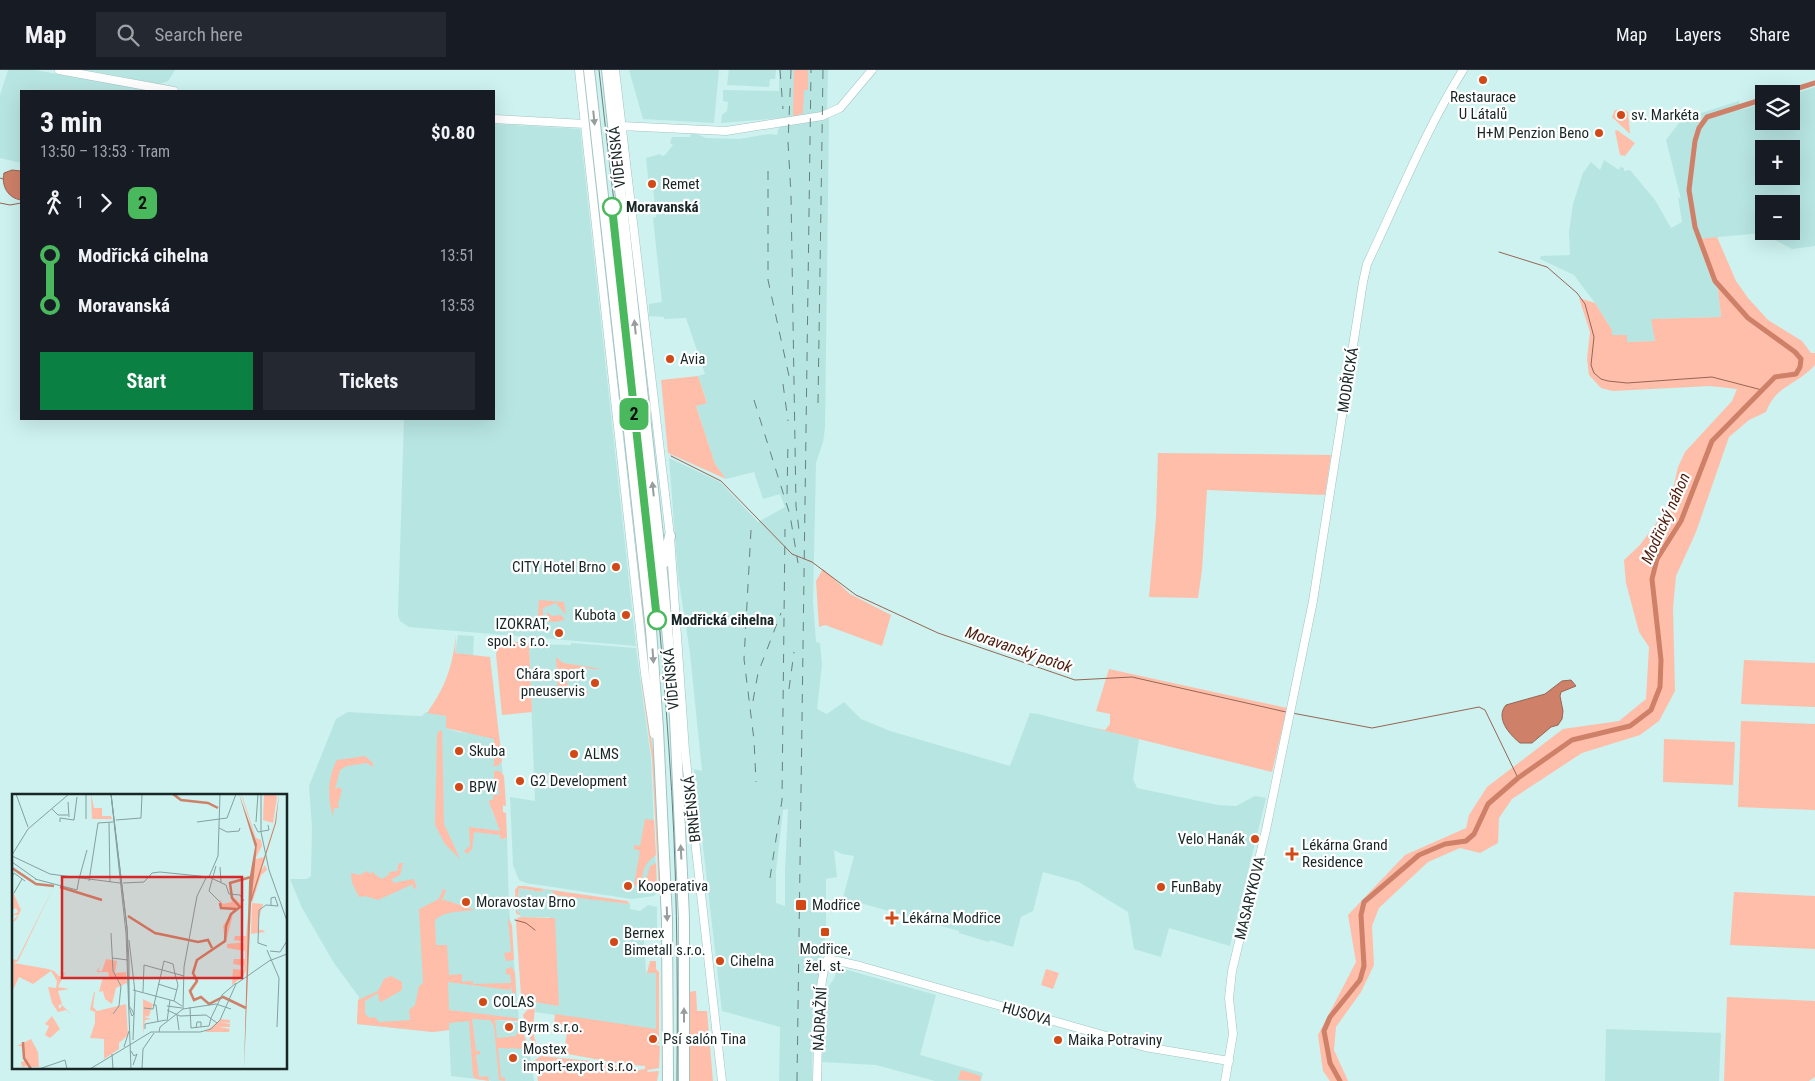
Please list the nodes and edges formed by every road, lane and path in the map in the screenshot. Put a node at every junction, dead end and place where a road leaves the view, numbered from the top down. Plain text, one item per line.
1 (59, 70) edge
2 (579, 70) edge
3 (589, 70) edge
4 (607, 70) edge
5 (615, 70) edge
6 (872, 70) edge
7 (1463, 70) edge
8 (168, 90) edge
9 (495, 119) edge
10 (585, 124) junction
11 (621, 126) junction
12 (670, 536) junction
13 (662, 572) junction
14 (1290, 712) joint
15 (660, 778) junction
16 (828, 959) joint
17 (1229, 1061) junction
18 (668, 1081) edge
19 (684, 1081) edge
20 (722, 1081) edge
21 (817, 1081) edge
22 (1225, 1081) edge

1 - 8 street
2 - 10 street, VÍDEŇSKÁ
3 -> 15 highway, VÍDEŇSKÁ
13 -> 4 highway, VÍDEŇSKÁ
5 - 11 street, VÍDEŇSKÁ
6 - 11 street
7 - 14 street, MODŘICKÁ
9 - 10 street
10 - 15 street, VÍDEŇSKÁ
11 - 12 street, VÍDEŇSKÁ
12 - 13 highway
12 - 20 street, BRNĚNSKÁ
19 -> 13 highway, VÍDEŇSKÁ
14 - 17 street, MASARYKOVA
15 -> 18 highway, VÍDEŇSKÁ
16 - 17 street, HUSOVA
16 - 21 street, NÁDRAŽNÍ
17 - 22 street, MASARYKOVA

